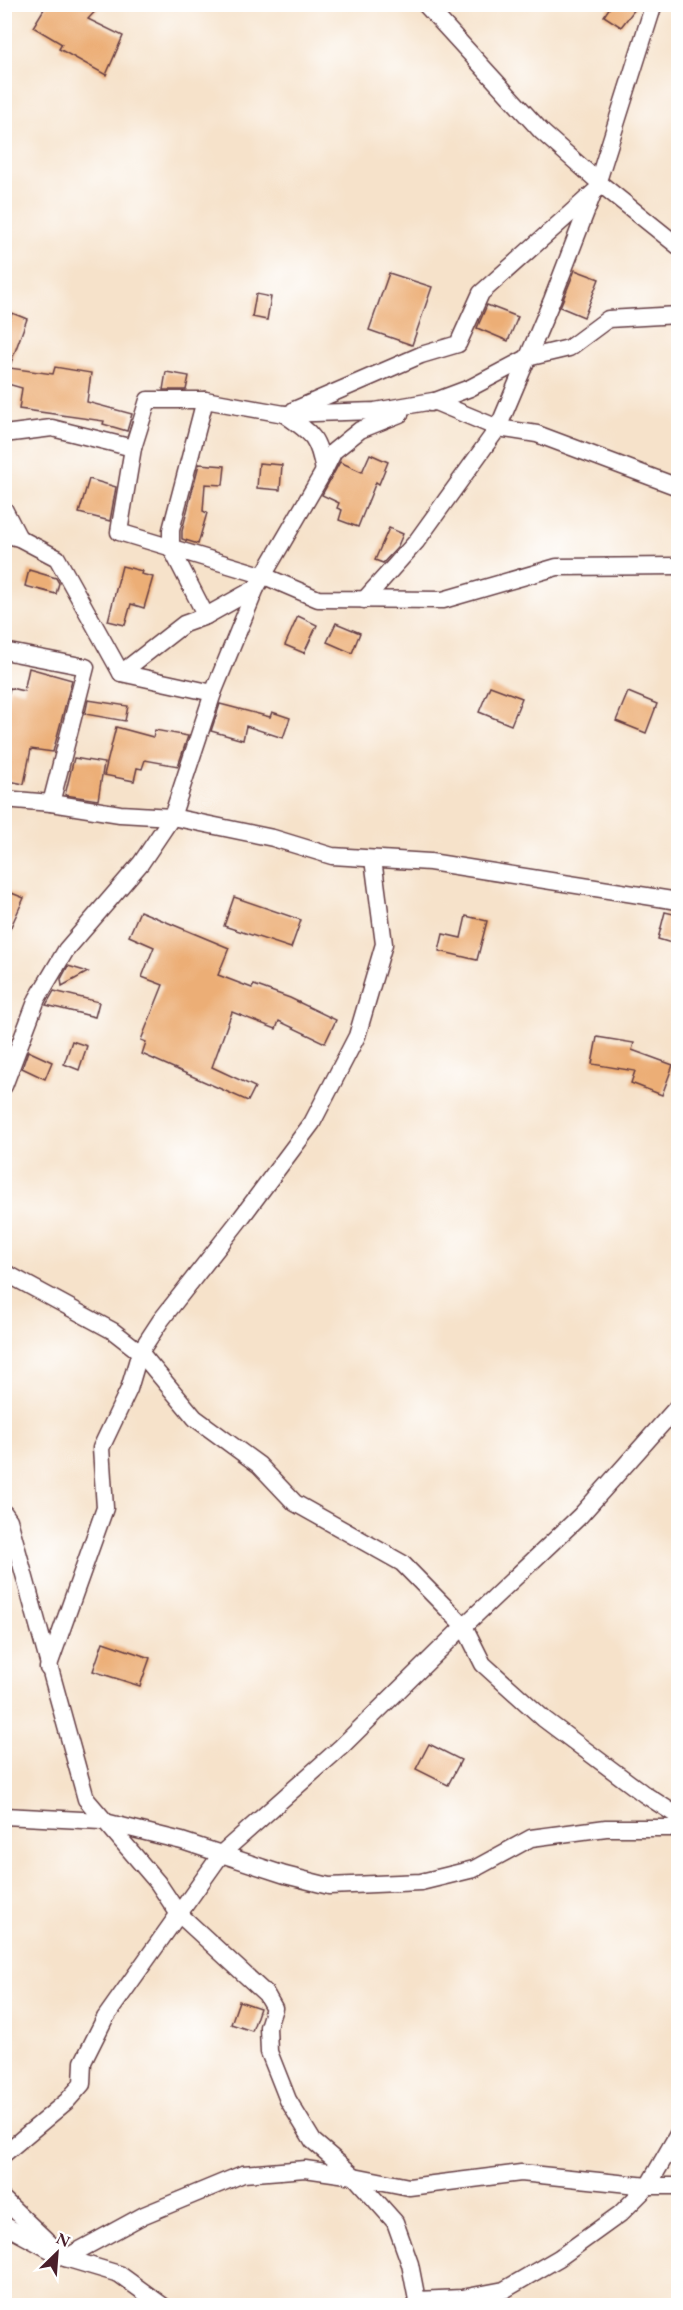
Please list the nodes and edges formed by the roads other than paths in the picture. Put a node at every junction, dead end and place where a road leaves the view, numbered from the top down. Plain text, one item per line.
1 (425, 4) edge
2 (654, 4) edge
3 (597, 187) junction
4 (678, 246) edge
5 (678, 315) edge
6 (527, 358) junction
7 (205, 400) junction
8 (434, 401) junction
9 (284, 414) junction
10 (498, 428) junction
11 (4, 434) edge
12 (133, 448) junction
13 (324, 471) junction
14 (678, 487) edge
15 (4, 509) edge
16 (12, 536) edge
17 (171, 548) junction
18 (678, 566) edge
19 (259, 581) junction
20 (364, 600) junction
21 (206, 616) junction
22 (4, 651) edge
23 (121, 673) junction
24 (213, 693) junction
25 (4, 799) edge
26 (51, 802) junction
27 (172, 817) junction
28 (374, 859) junction
29 (678, 901) edge
30 (4, 1086) edge
31 (4, 1272) edge
32 (140, 1352) junction
33 (678, 1406) edge
34 (4, 1513) edge
35 (464, 1626) junction
36 (48, 1668) junction
37 (4, 1816) edge
38 (678, 1816) edge
39 (107, 1822) junction
40 (678, 1828) edge
41 (222, 1853) junction
42 (178, 1913) junction
43 (678, 2134) edge
44 (4, 2154) edge
45 (354, 2176) junction
46 (648, 2186) junction
47 (678, 2186) edge
48 (4, 2200) edge
49 (4, 2224) edge
50 (65, 2258) junction
51 (419, 2304) edge
52 (163, 2306) edge

1 - 3 street
2 - 3 street
3 - 4 street
3 - 6 street
3 - 9 street
5 - 6 street
6 - 8 street
6 - 10 street
7 - 9 street
7 - 12 street
7 - 17 street
8 - 9 street
8 - 10 street
8 - 13 street
9 - 13 street
10 - 14 street
10 - 20 street
11 - 12 street
12 - 17 street
13 - 19 street
15 - 16 street
16 - 23 street
17 - 19 street
17 - 21 street
18 - 20 street
19 - 20 street
19 - 21 street
19 - 24 street
21 - 23 street
22 - 26 street
23 - 24 street
24 - 27 street
25 - 26 street
26 - 27 street
27 - 28 street
27 - 30 street
28 - 29 street
28 - 32 street
31 - 32 street
32 - 35 street
32 - 36 street
33 - 35 street
34 - 36 street
35 - 38 street
35 - 41 street
36 - 39 street
37 - 39 street
39 - 41 street
39 - 42 street
40 - 41 street
41 - 42 street
42 - 44 street
42 - 45 street
43 - 46 street
45 - 46 street
45 - 50 street
45 - 51 street
46 - 47 street
46 - 51 street
48 - 50 street
49 - 50 street
50 - 52 street

